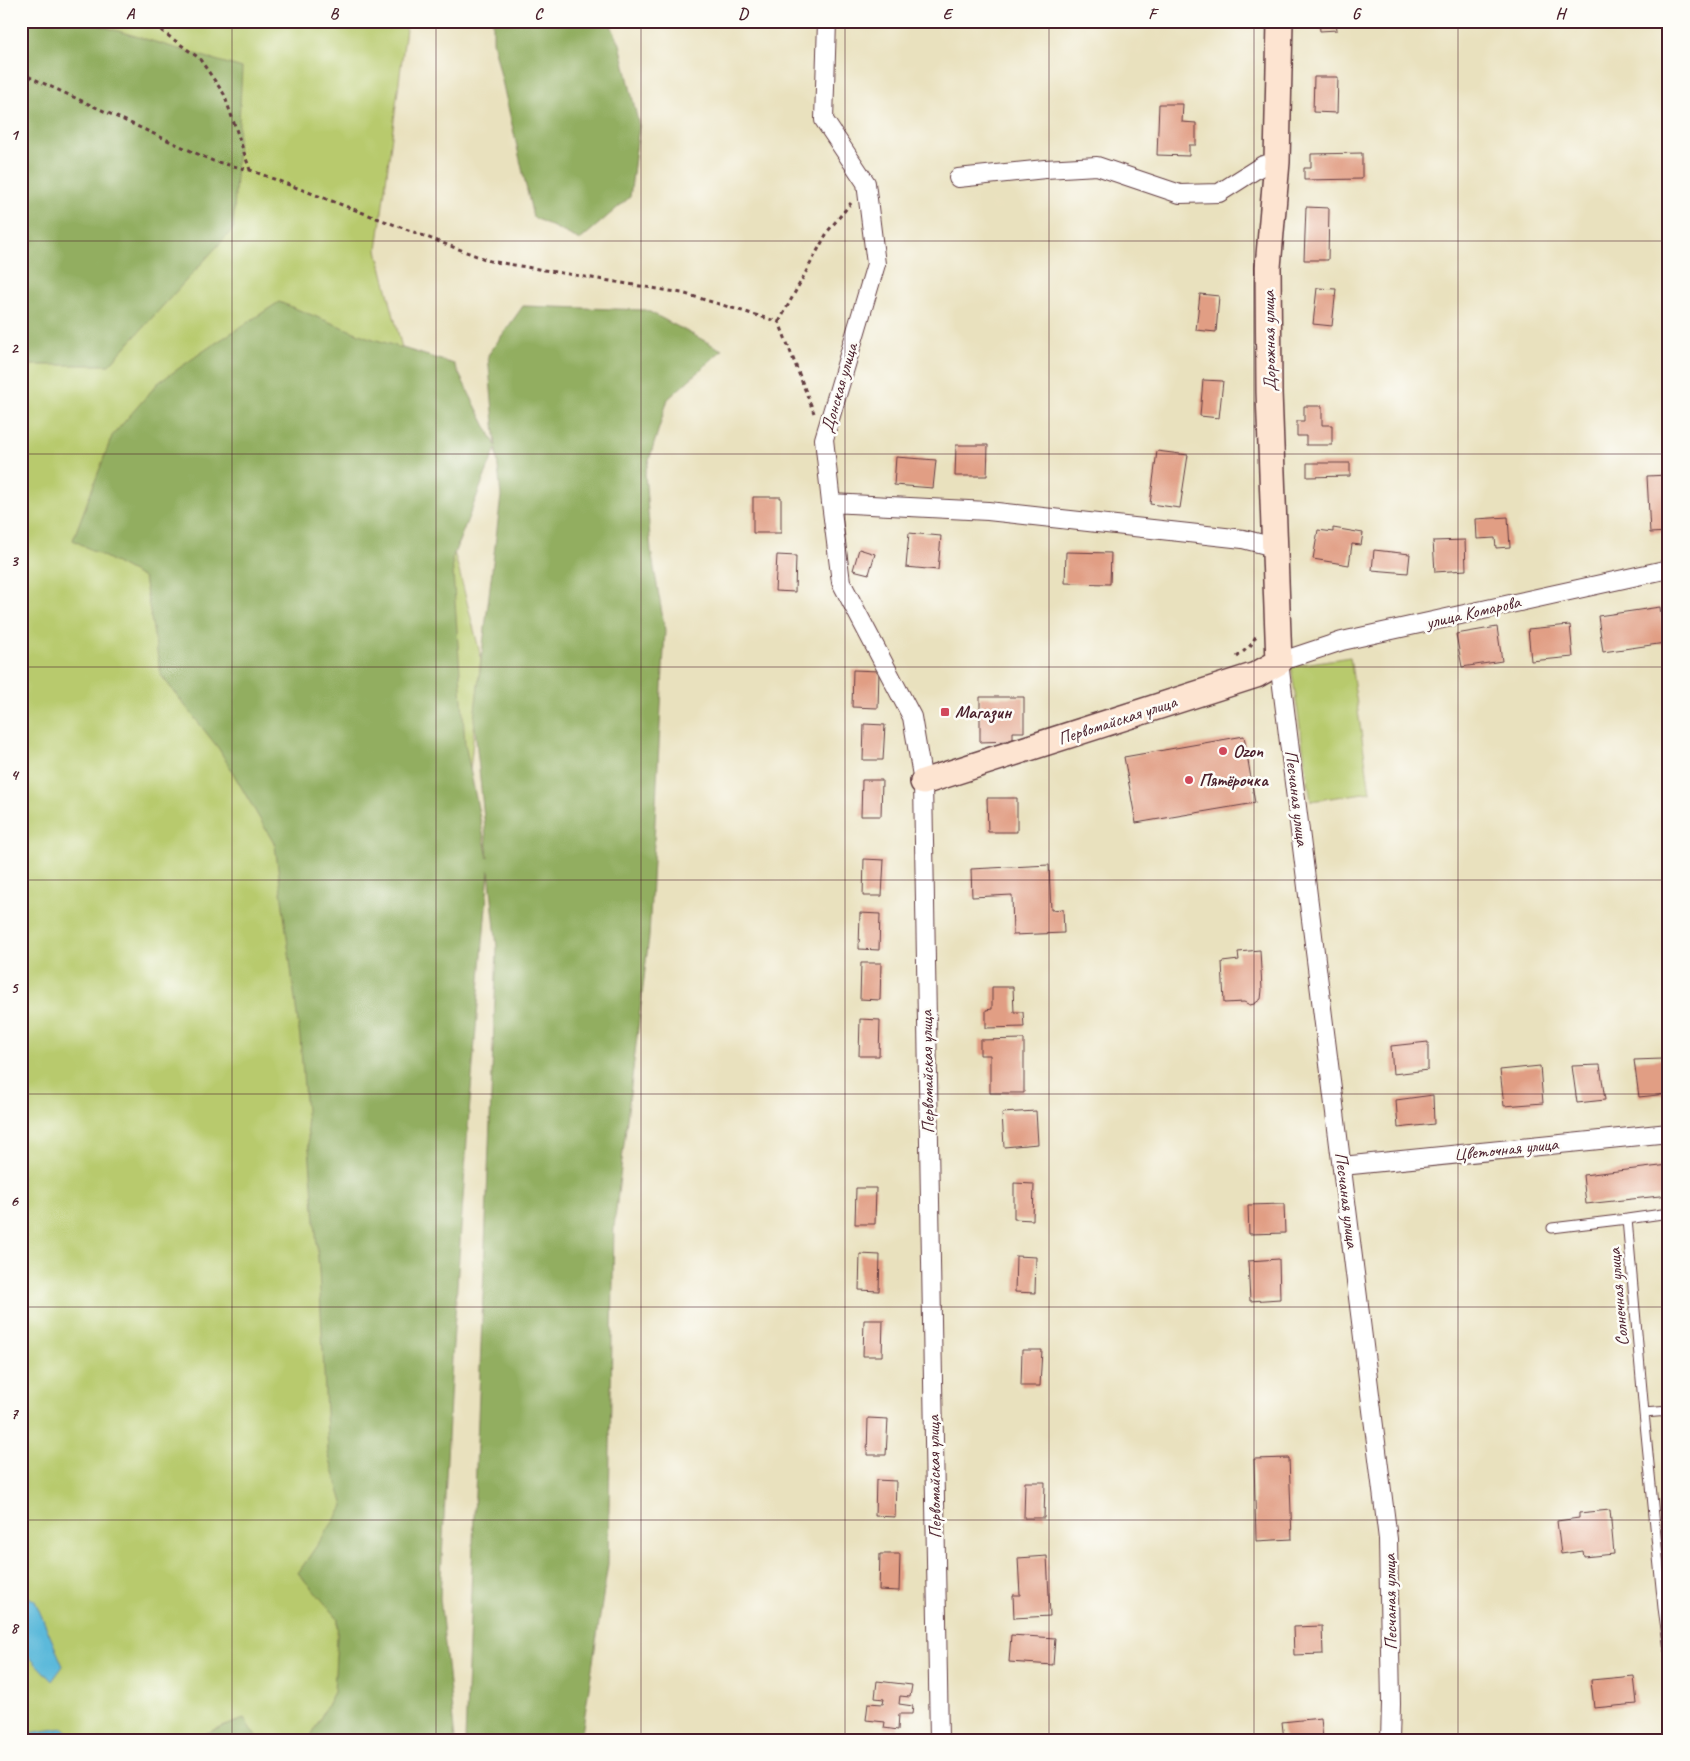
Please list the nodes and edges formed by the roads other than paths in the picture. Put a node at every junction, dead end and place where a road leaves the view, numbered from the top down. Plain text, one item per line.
1 (826, 21) edge
2 (1280, 21) edge
3 (1277, 162) junction
4 (958, 178) dead end
5 (831, 503) junction
6 (1274, 547) junction
7 (1669, 569) edge
8 (1279, 662) junction
9 (923, 782) junction
10 (1669, 1133) edge
11 (1342, 1166) junction
12 (1669, 1214) edge
13 (1628, 1219) junction
14 (1552, 1228) dead end
15 (1669, 1411) edge
16 (1644, 1413) junction
17 (1666, 1608) edge
18 (1669, 1650) edge
19 (939, 1740) edge
20 (1390, 1740) edge

1 - 5 street, Донская улица
2 - 3 street, Дорожная улица
3 - 4 street
3 - 6 street, Дорожная улица
5 - 6 street
5 - 9 street, Донская улица
6 - 8 street, Дорожная улица
7 - 8 street, улица Комарова
8 - 9 street, Первомайская улица
8 - 11 street, Песчаная улица
9 - 19 street, Первомайская улица
10 - 11 street, Цветочная улица
11 - 20 street, Песчаная улица
12 - 13 lane
13 - 14 lane
13 - 16 lane, Солнечная улица
15 - 16 lane
16 - 17 lane, Солнечная улица
17 - 18 lane, Солнечная улица

